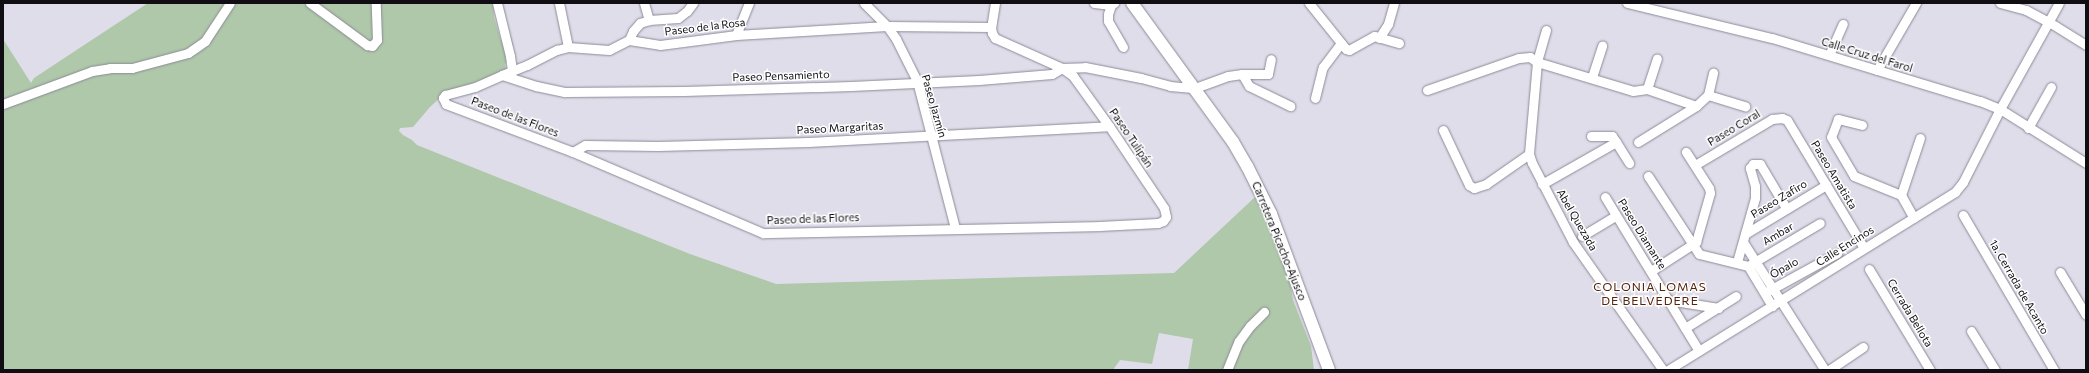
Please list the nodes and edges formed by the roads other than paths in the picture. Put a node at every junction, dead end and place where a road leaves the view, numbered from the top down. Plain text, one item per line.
1 (230, 3) edge
2 (310, 3) edge
3 (376, 3) edge
4 (497, 3) edge
5 (559, 3) edge
6 (644, 3) edge
7 (693, 3) edge
8 (749, 3) edge
9 (864, 3) edge
10 (995, 3) edge
11 (1094, 3) edge
12 (1309, 3) edge
13 (1394, 3) edge
14 (1627, 3) edge
15 (1916, 3) edge
16 (2000, 3) edge
17 (2059, 3) edge
18 (1112, 4) edge
19 (1135, 5) edge
20 (649, 20) junction
21 (2049, 22) junction
22 (1842, 24) dead end
23 (887, 26) junction
24 (991, 27) junction
25 (1546, 30) dead end
26 (736, 35) junction
27 (1379, 38) junction
28 (629, 40) junction
29 (1341, 43) junction
30 (1399, 43) dead end
31 (2086, 45) edge
32 (1602, 46) dead end
33 (568, 47) junction
34 (1123, 47) dead end
35 (1829, 55) junction
36 (1272, 59) dead end
37 (1657, 59) dead end
38 (1537, 62) junction
39 (1062, 68) junction
40 (1877, 70) junction
41 (512, 71) junction
42 (1713, 73) dead end
43 (1242, 74) junction
44 (502, 75) junction
45 (1592, 77) junction
46 (916, 82) junction
47 (2051, 87) dead end
48 (1195, 88) junction
49 (1647, 89) junction
50 (1427, 90) dead end
51 (1708, 95) junction
52 (1315, 98) dead end
53 (3, 104) edge
54 (1290, 106) dead end
55 (1696, 106) junction
56 (1745, 106) dead end
57 (2000, 109) junction
58 (1787, 120) joint
59 (1862, 125) dead end
60 (1109, 126) junction
61 (2028, 128) junction
62 (1443, 130) dead end
63 (930, 134) junction
64 (1591, 136) dead end
65 (1920, 138) dead end
66 (1616, 142) junction
67 (1638, 142) dead end
68 (573, 152) junction
69 (1686, 152) dead end
70 (1529, 154) junction
71 (1629, 163) dead end
72 (2086, 163) edge
73 (1695, 166) junction
74 (1648, 176) dead end
75 (1542, 184) junction
76 (1826, 185) junction
77 (1901, 195) junction
78 (1605, 197) dead end
79 (1786, 208) junction
80 (1963, 215) dead end
81 (1615, 216) junction
82 (1914, 218) junction
83 (1158, 223) joint
84 (1820, 223) dead end
85 (955, 228) junction
86 (1582, 236) dead end
87 (1744, 238) junction
88 (1692, 245) junction
89 (1862, 245) junction
90 (1837, 253) dead end
91 (1738, 262) junction
92 (1752, 264) junction
93 (1868, 269) dead end
94 (1652, 271) junction
95 (2060, 272) dead end
96 (1773, 288) junction
97 (1764, 293) junction
98 (1736, 296) dead end
99 (1780, 299) junction
100 (1668, 300) junction
101 (1772, 306) junction
102 (1718, 308) junction
103 (1264, 312) dead end
104 (2086, 315) edge
105 (1685, 328) junction
106 (1971, 331) dead end
107 (1319, 344) junction
108 (1697, 347) junction
109 (1863, 347) dead end
110 (1227, 370) edge
111 (1321, 370) edge
112 (1329, 370) edge
113 (1663, 370) edge
114 (1668, 370) edge
115 (1825, 370) edge
116 (1829, 370) edge
117 (1930, 370) edge
118 (1995, 370) edge
119 (2054, 370) edge

1 - 53 street
2 - 3 street
4 - 41 street
5 - 33 street
6 - 20 street
7 - 20 street
8 - 26 street
9 - 23 street, Paseo Jazmín
10 - 24 street
11 - 18 street
12 - 29 street
13 - 27 street
14 - 35 street, Calle Cruz del Farol
15 - 40 street
16 - 21 street
17 - 21 street, Calle Encinos
18 - 34 street
19 - 48 main road, Carretera Picacho-Ajusco
20 - 28 street
21 - 31 street
21 - 57 street, Calle Encinos
22 - 35 street
23 - 24 street, Paseo de la Rosa
23 - 26 street, Paseo de la Rosa
23 - 46 street, Paseo Jazmín
24 - 39 street
25 - 38 street, Abel Quezada
26 - 28 street, Paseo de la Rosa
27 - 29 street
27 - 30 street
28 - 33 street
29 - 52 street
32 - 45 street
33 - 41 street
35 - 40 street, Calle Cruz del Farol
36 - 43 street
37 - 49 street
38 - 45 street
38 - 50 street
38 - 70 street, Abel Quezada
39 - 46 street, Paseo Pensamiento
39 - 48 street
39 - 60 street, Paseo Tulipán
40 - 57 street, Calle Cruz del Farol
41 - 44 street
42 - 51 street
43 - 48 street
43 - 54 street
44 - 46 street, Paseo Pensamiento
44 - 68 street, Paseo de las Flores
45 - 49 street
46 - 63 street, Paseo Jazmín
47 - 61 street
48 - 107 main road, Carretera Picacho-Ajusco
49 - 55 street
51 - 55 street
51 - 56 street
55 - 67 street
57 - 61 street, Calle Cruz del Farol
57 - 82 street, Calle Encinos
58 - 73 street, Paseo Coral
58 - 76 street, Paseo Amatista
59 - 77 street
60 - 63 street, Paseo Margaritas
60 - 83 street, Paseo Tulipán
61 - 72 street, Calle Cruz del Farol
62 - 70 street
63 - 68 street, Paseo Margaritas
63 - 85 street, Paseo Jazmín
64 - 66 street
65 - 77 street
66 - 71 street
66 - 75 street
68 - 85 street, Paseo de las Flores
69 - 73 street
70 - 75 street, Abel Quezada
73 - 88 street
74 - 88 street
75 - 113 street, Abel Quezada
76 - 79 street, Paseo Zafiro
76 - 89 street, Paseo Amatista
77 - 82 street
78 - 81 street, Paseo Diamante
79 - 87 street, Paseo Zafiro
79 - 87 street
80 - 119 street, 1a. Cerrada de Acanto
81 - 86 street
81 - 94 street, Paseo Diamante
82 - 89 street, Calle Encinos
83 - 85 street, Paseo de las Flores
84 - 92 street, Ambar
87 - 91 street
87 - 92 street
88 - 91 street
88 - 94 street
89 - 99 street, Calle Encinos
90 - 96 street, Ópalo
91 - 92 street
92 - 96 street
92 - 97 street
93 - 117 street, Cerrada Bellota
94 - 100 street, Paseo Diamante
95 - 104 street
96 - 97 street, Ópalo
96 - 99 street
97 - 101 street
98 - 102 street
99 - 101 street, Calle Encinos
99 - 115 street
100 - 102 street
100 - 105 street, Paseo Diamante
101 - 108 street, Calle Encinos
102 - 105 street
103 - 110 street
105 - 108 street, Paseo Diamante
106 - 118 street
107 - 111 main road
107 - 112 main road, Carretera Picacho-Ajusco
108 - 114 street, Calle Encinos
109 - 116 street

